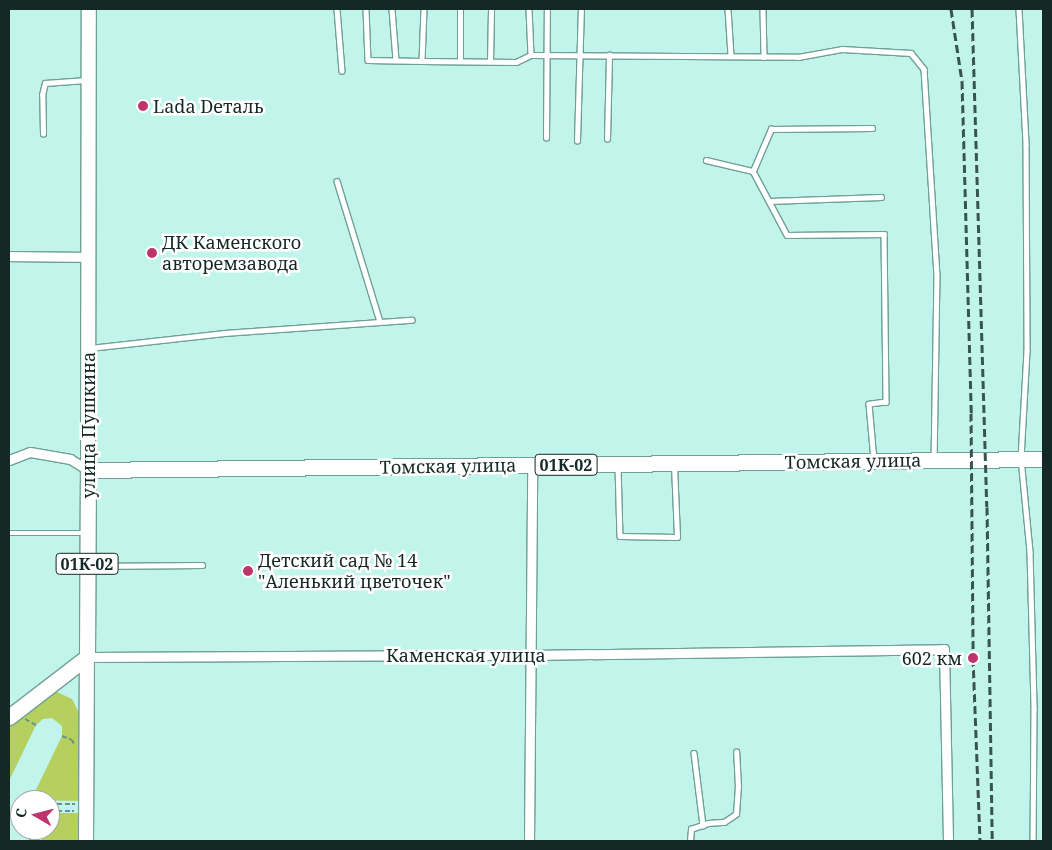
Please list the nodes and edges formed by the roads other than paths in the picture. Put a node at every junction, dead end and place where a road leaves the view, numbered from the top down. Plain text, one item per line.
1 (89, 9) edge
2 (337, 9) edge
3 (366, 9) edge
4 (392, 9) edge
5 (424, 9) edge
6 (460, 9) edge
7 (491, 9) edge
8 (529, 9) edge
9 (547, 9) edge
10 (581, 9) edge
11 (728, 9) edge
12 (763, 9) edge
13 (1019, 9) edge
14 (530, 54) junction
15 (546, 55) junction
16 (580, 55) junction
17 (609, 55) junction
18 (731, 56) junction
19 (764, 57) junction
20 (396, 60) junction
21 (422, 61) junction
22 (460, 61) junction
23 (490, 62) junction
24 (342, 71) dead end
25 (89, 80) junction
26 (872, 128) dead end
27 (43, 134) dead end
28 (546, 138) dead end
29 (607, 139) dead end
30 (577, 141) dead end
31 (706, 160) dead end
32 (753, 171) junction
33 (336, 181) dead end
34 (881, 197) dead end
35 (769, 201) junction
36 (9, 256) edge
37 (89, 257) junction
38 (412, 320) dead end
39 (380, 322) junction
40 (88, 348) junction
41 (1021, 458) junction
42 (1043, 459) edge
43 (9, 460) edge
44 (934, 460) junction
45 (874, 461) junction
46 (674, 463) junction
47 (618, 464) junction
48 (532, 465) junction
49 (88, 470) junction
50 (88, 533) junction
51 (9, 534) edge
52 (202, 565) dead end
53 (87, 566) junction
54 (530, 655) junction
55 (87, 657) junction
56 (9, 717) edge
57 (736, 752) dead end
58 (694, 753) dead end
59 (703, 825) junction
60 (86, 841) edge
61 (529, 841) edge
62 (690, 841) edge
63 (948, 841) edge
64 (1032, 841) edge

1 - 25 street, улица Пушкина
2 - 24 lane
3 - 20 lane
4 - 20 lane
5 - 21 lane
6 - 22 lane
7 - 23 lane
8 - 14 lane
9 - 15 lane
10 - 16 lane
11 - 18 lane
12 - 19 lane
13 - 41 lane
14 - 15 lane
14 - 23 lane
15 - 16 lane
15 - 28 lane
16 - 17 lane
16 - 30 lane
17 - 18 lane
17 - 29 lane
18 - 19 lane
19 - 44 lane
20 - 21 lane
21 - 22 lane
22 - 23 lane
25 - 27 lane
25 - 37 street, улица Пушкина
26 - 32 lane
31 - 32 lane
32 - 35 lane
33 - 39 lane
34 - 35 lane
35 - 45 lane
36 - 37 street
37 - 40 street, улица Пушкина
38 - 39 lane
39 - 40 lane
40 - 49 street, улица Пушкина
41 - 42 main road, Томская улица / 01К-02
41 - 44 main road, Томская улица / 01К-02
41 - 64 lane
43 - 49 street, Томская улица
44 - 45 main road, Томская улица / 01К-02
45 - 46 main road, Томская улица / 01К-02
46 - 47 main road, Томская улица / 01К-02
46 - 47 lane
47 - 48 main road, Томская улица / 01К-02
48 - 49 main road, Томская улица / 01К-02
48 - 54 street
49 - 50 main road, улица Пушкина / 01К-02
50 - 51 lane
50 - 53 main road, улица Пушкина / 01К-02
52 - 53 lane
53 - 55 main road, улица Пушкина / 01К-02
54 - 55 street, Каменская улица
54 - 61 street
54 - 63 street, Каменская улица
55 - 56 main road
55 - 60 street, улица Пушкина
57 - 59 lane
58 - 59 lane
59 - 62 lane

